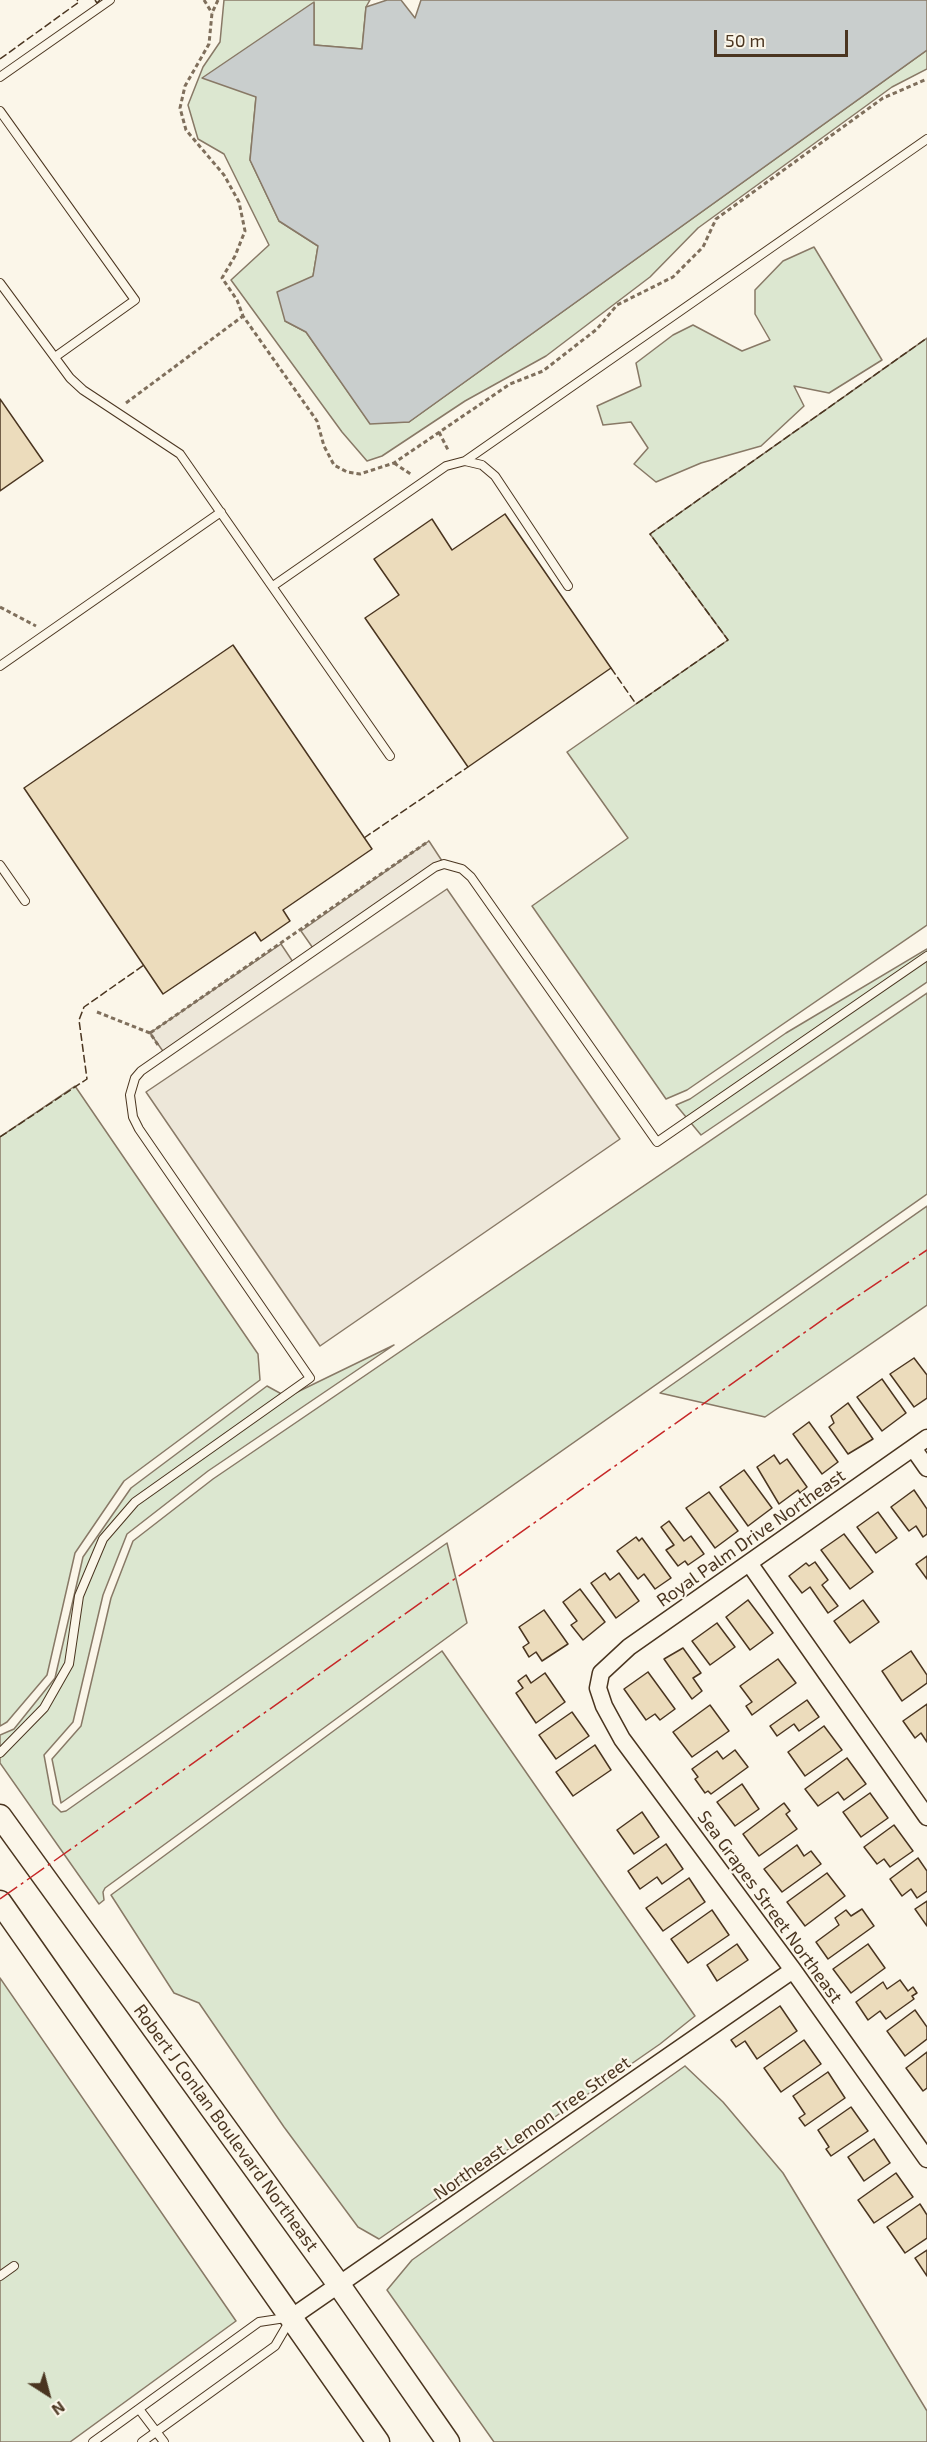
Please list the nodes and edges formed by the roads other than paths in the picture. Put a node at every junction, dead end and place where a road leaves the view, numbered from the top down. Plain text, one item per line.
1 (110, 0) edge
2 (0, 77) edge
3 (0, 111) edge
4 (927, 140) edge
5 (0, 284) edge
6 (55, 357) junction
7 (465, 461) junction
8 (221, 512) junction
9 (273, 586) junction
10 (568, 586) dead end
11 (0, 666) edge
12 (390, 756) dead end
13 (0, 865) edge
14 (26, 901) dead end
15 (927, 956) edge
16 (927, 1438) edge
17 (913, 1448) junction
18 (927, 1468) edge
19 (749, 1563) junction
20 (601, 1673) joint
21 (0, 1753) edge
22 (0, 1816) edge
23 (927, 1817) edge
24 (0, 1902) edge
25 (793, 1970) junction
26 (927, 2158) edge
27 (14, 2266) dead end
28 (0, 2276) edge
29 (339, 2285) junction
30 (292, 2317) junction
31 (139, 2409) junction
32 (157, 2432) junction
33 (93, 2442) edge
34 (142, 2442) edge
35 (164, 2442) edge
36 (378, 2442) edge
37 (448, 2442) edge

1 - 2 lane
3 - 6 lane
4 - 7 lane
5 - 6 lane
6 - 8 lane
7 - 9 lane
7 - 10 lane
8 - 9 lane
8 - 11 lane
9 - 12 lane
13 - 14 lane
15 - 21 lane
16 - 17 street, Royal Palm Drive Northeast
17 - 18 street
17 - 19 street, Royal Palm Drive Northeast
19 - 20 street, Royal Palm Drive Northeast
19 - 23 street
20 - 25 street, Sea Grapes Street Northeast
22 - 29 main road, Robert J Conlan Boulevard Northeast
24 - 30 main road
25 - 26 street, Sea Grapes Street Northeast
25 - 29 street, Northeast Lemon Tree Street
27 - 28 lane
29 - 30 street, Northeast Lemon Tree Street
29 - 37 main road, Robert J Conlan Boulevard Northeast
30 - 31 lane
30 - 32 lane
30 - 36 main road
31 - 32 lane
31 - 33 lane
32 - 34 lane
32 - 35 lane

